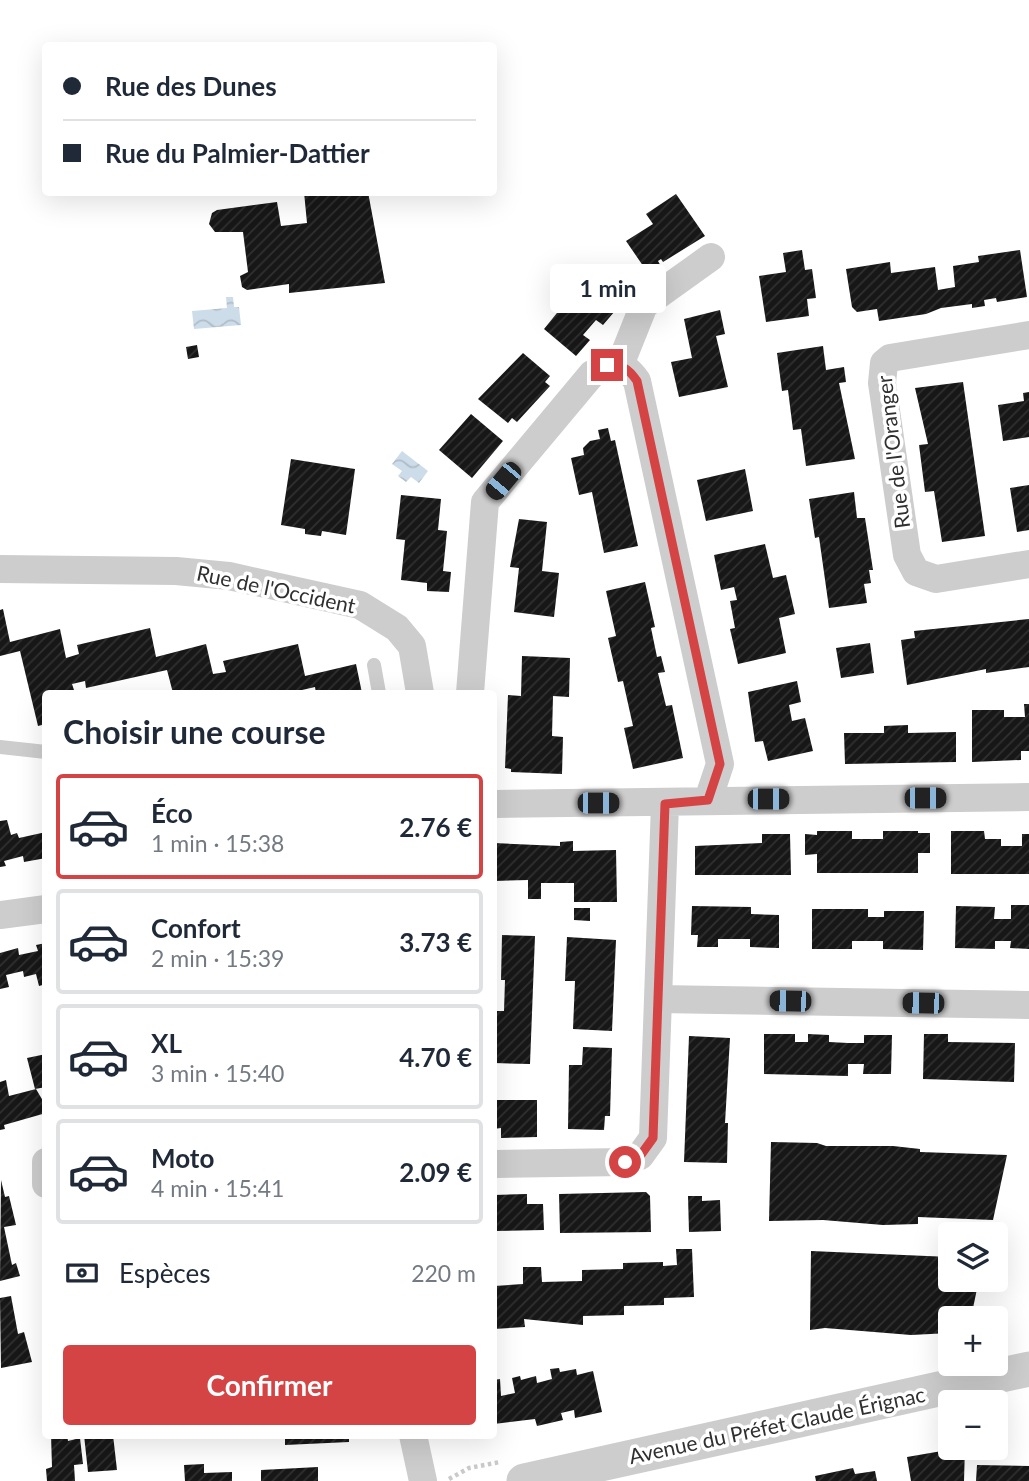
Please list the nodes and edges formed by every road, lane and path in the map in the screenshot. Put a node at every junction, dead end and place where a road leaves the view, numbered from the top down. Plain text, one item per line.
1 (711, 257) dead end
2 (1029, 335) edge
3 (620, 365) junction
4 (1029, 565) edge
5 (0, 569) edge
6 (374, 665) dead end
7 (378, 690) edge
8 (419, 690) edge
9 (470, 690) edge
10 (0, 747) edge
11 (42, 752) edge
12 (1029, 797) edge
13 (708, 800) junction
14 (497, 804) edge
15 (665, 804) junction
16 (42, 910) edge
17 (0, 915) edge
18 (658, 999) junction
19 (1029, 1004) edge
20 (497, 1164) edge
21 (1029, 1369) edge
22 (414, 1439) edge
23 (423, 1481) edge
24 (524, 1481) edge

1 - 3 street
2 - 4 street, Rue de l'Oranger
3 - 9 street
3 - 13 street
5 - 8 street, Rue de l'Occident
6 - 7 lane
10 - 11 lane
12 - 13 street
13 - 15 street
14 - 15 street
15 - 18 street
16 - 17 street
18 - 19 street
18 - 20 street
21 - 24 street, Avenue du Préfet Claude Érignac
22 - 23 street

